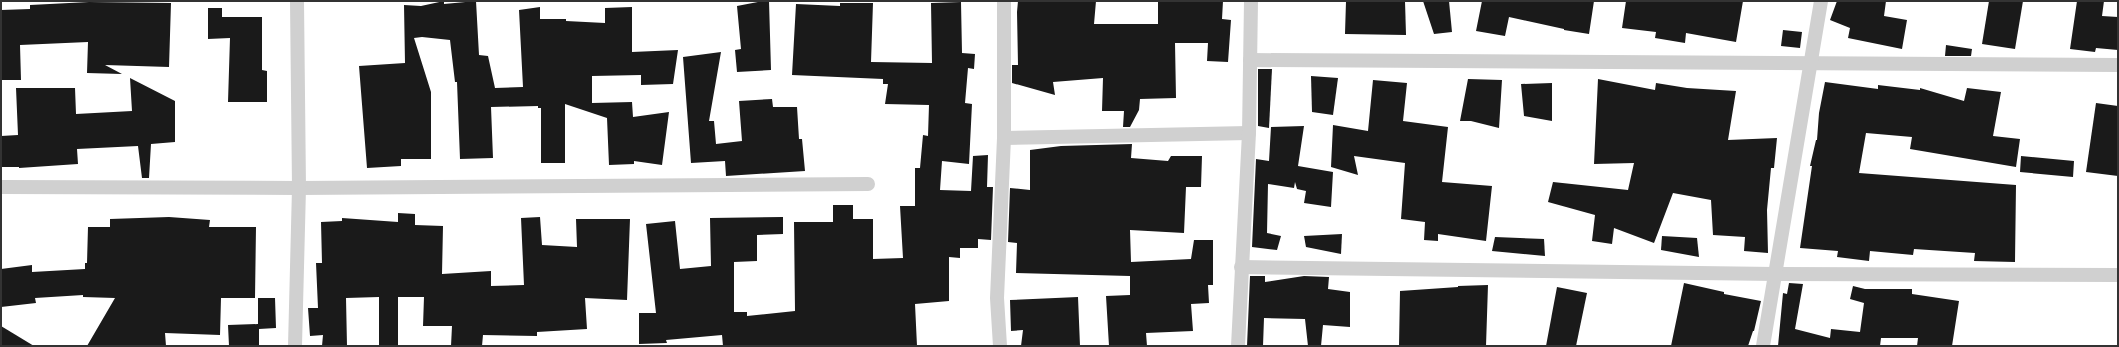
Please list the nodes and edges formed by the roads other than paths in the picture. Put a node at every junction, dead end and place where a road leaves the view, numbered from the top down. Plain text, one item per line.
1 (297, 1) edge
2 (1004, 1) edge
3 (1251, 1) edge
4 (1820, 1) edge
5 (1250, 60) junction
6 (1810, 63) junction
7 (2118, 65) edge
8 (1249, 133) junction
9 (1004, 138) junction
10 (868, 184) dead end
11 (1, 187) edge
12 (299, 188) junction
13 (1241, 267) junction
14 (1775, 274) junction
15 (2118, 275) edge
16 (296, 346) edge
17 (1000, 346) edge
18 (1238, 346) edge
19 (1763, 346) edge

1 - 12 street
2 - 9 street
3 - 5 street
4 - 6 street
5 - 6 street
5 - 8 street
6 - 7 street
6 - 14 street
8 - 9 street
8 - 13 street
9 - 17 street
10 - 12 street
11 - 12 street
12 - 16 street
13 - 14 street
13 - 18 street
14 - 15 street
14 - 19 street

